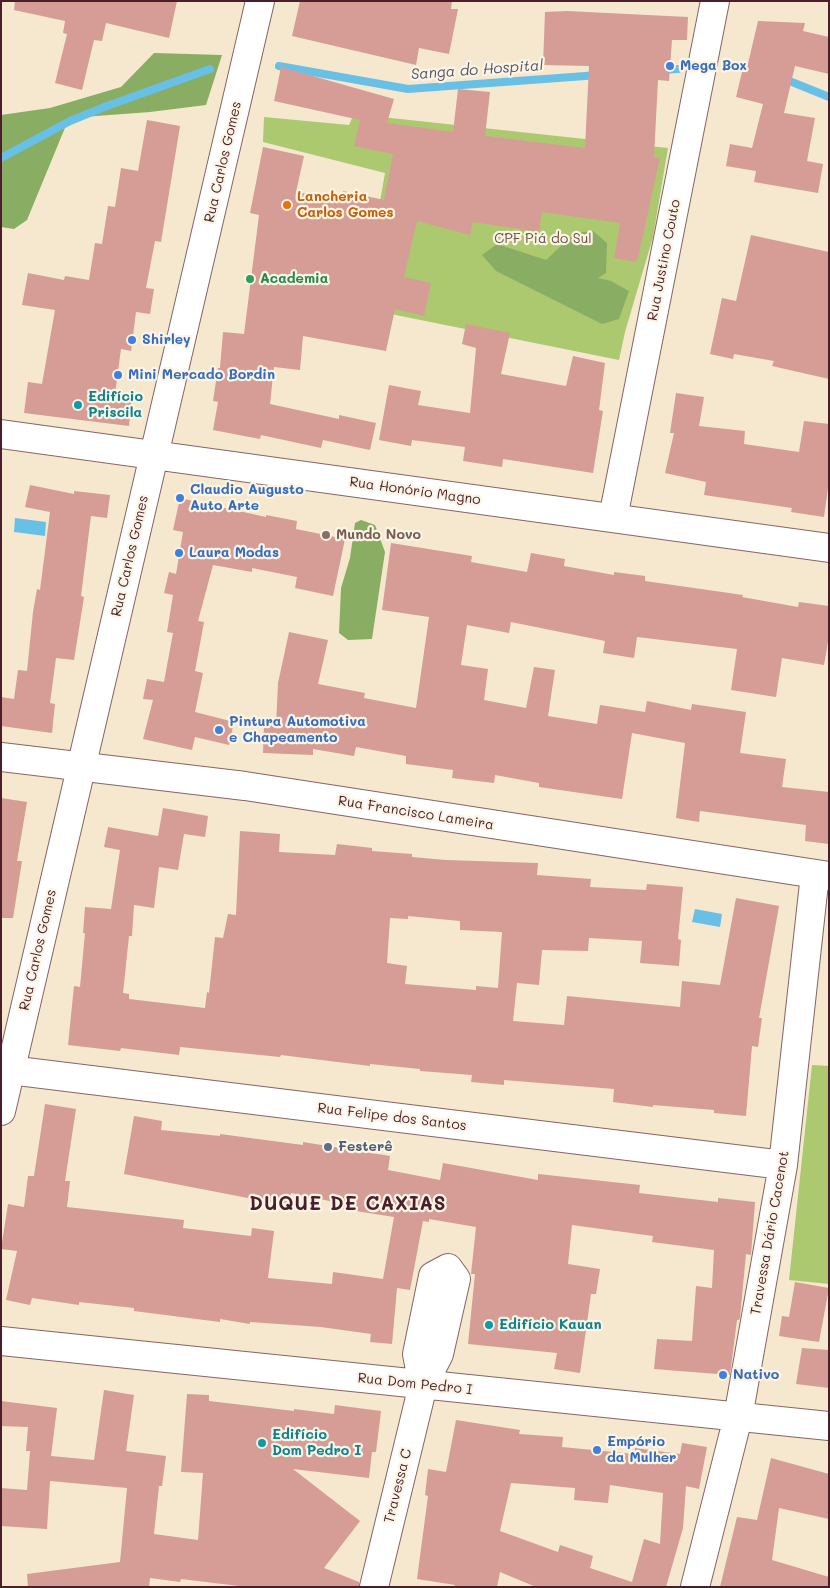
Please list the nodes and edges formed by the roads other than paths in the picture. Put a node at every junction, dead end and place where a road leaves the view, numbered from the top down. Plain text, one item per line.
1 (260, 1) edge
2 (715, 1) edge
3 (1, 434) edge
4 (154, 456) junction
5 (613, 518) junction
6 (829, 548) edge
7 (1, 757) edge
8 (81, 767) junction
9 (822, 875) edge
10 (6, 1069) edge
11 (1, 1111) edge
12 (783, 1165) junction
13 (1, 1341) edge
14 (423, 1384) junction
15 (738, 1417) junction
16 (829, 1426) edge
17 (374, 1587) edge
18 (695, 1587) edge

1 - 4 street, Rua Carlos Gomes
2 - 5 street, Rua Justino Couto
3 - 4 street, Rua Honório Magno
4 - 5 street, Rua Honório Magno
4 - 8 street, Rua Carlos Gomes
5 - 6 street, Rua Honório Magno
7 - 8 street, Rua Francisco Lameira
8 - 9 street, Rua Francisco Lameira
8 - 10 street, Rua Carlos Gomes
9 - 12 street, Travessa Dário Cacenot
10 - 11 street, Rua Carlos Gomes
10 - 12 street, Rua Felipe dos Santos
12 - 15 street, Travessa Dário Cacenot
13 - 14 street, Rua Dom Pedro I
14 - 15 street, Rua Dom Pedro I
14 - 17 street, Travessa C
15 - 16 street, Rua Dom Pedro I
15 - 18 street, Travessa Dário Cacenot

